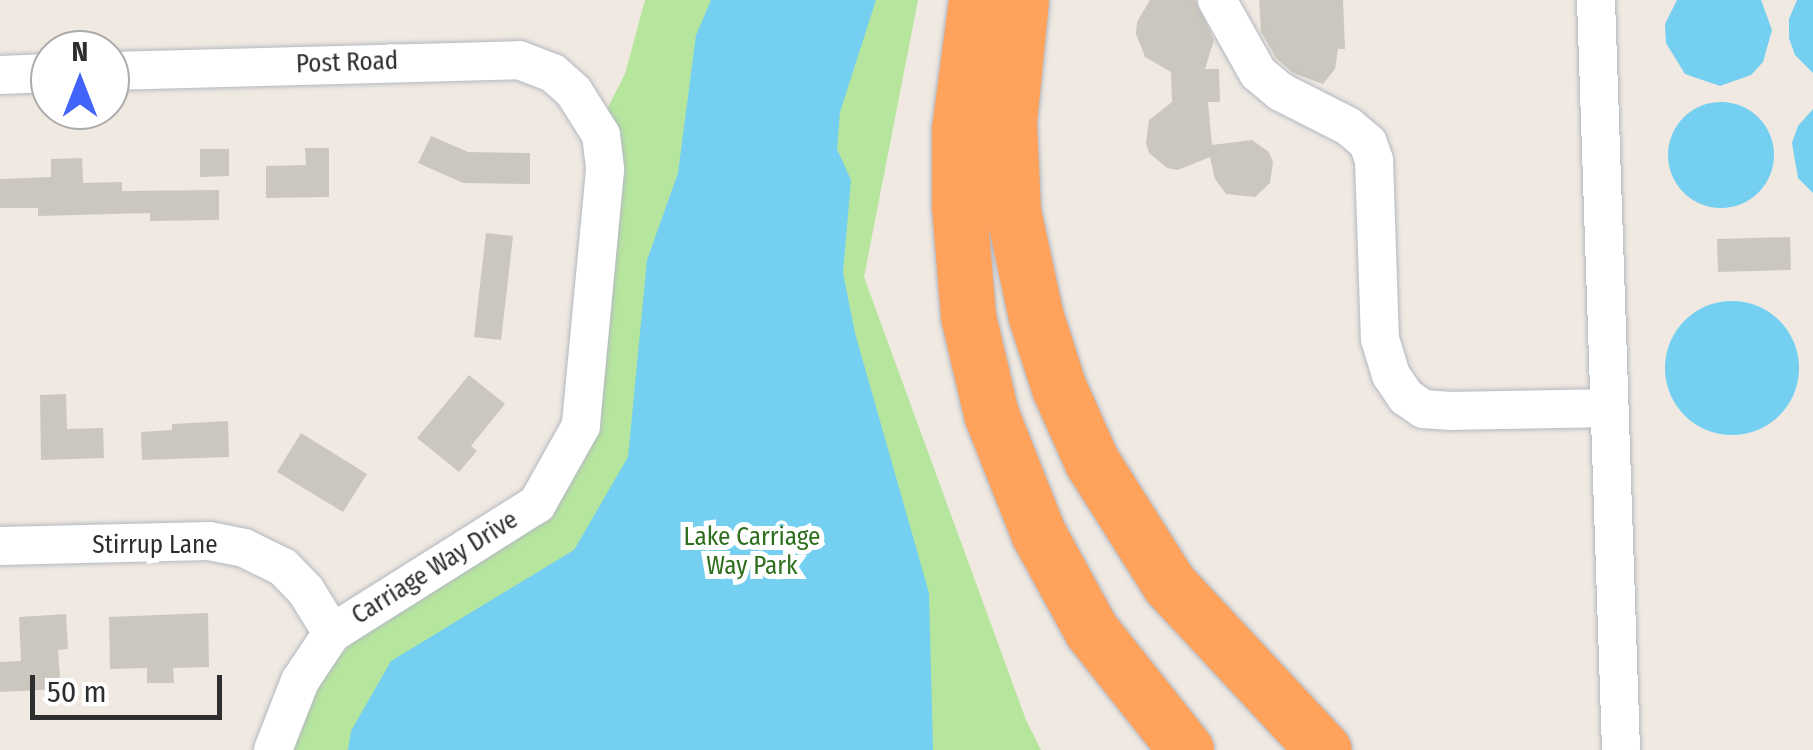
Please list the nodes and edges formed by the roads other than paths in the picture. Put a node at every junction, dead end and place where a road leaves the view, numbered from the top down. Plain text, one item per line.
1 (976, 0) edge
2 (1021, 0) edge
3 (1218, 0) edge
4 (1596, 0) edge
5 (130, 70) edge
6 (30, 74) edge
7 (0, 75) edge
8 (574, 92) joint
9 (1608, 408) junction
10 (0, 546) edge
11 (332, 633) junction
12 (273, 750) edge
13 (1186, 750) edge
14 (1324, 750) edge
15 (1621, 750) edge

1 - 13 highway
2 - 14 highway
3 - 9 street
4 - 9 street
5 - 8 street, Post Road
6 - 7 street
8 - 11 street, Carriage Way Drive
9 - 15 street
10 - 11 street, Stirrup Lane
11 - 12 street, Carriage Way Drive

